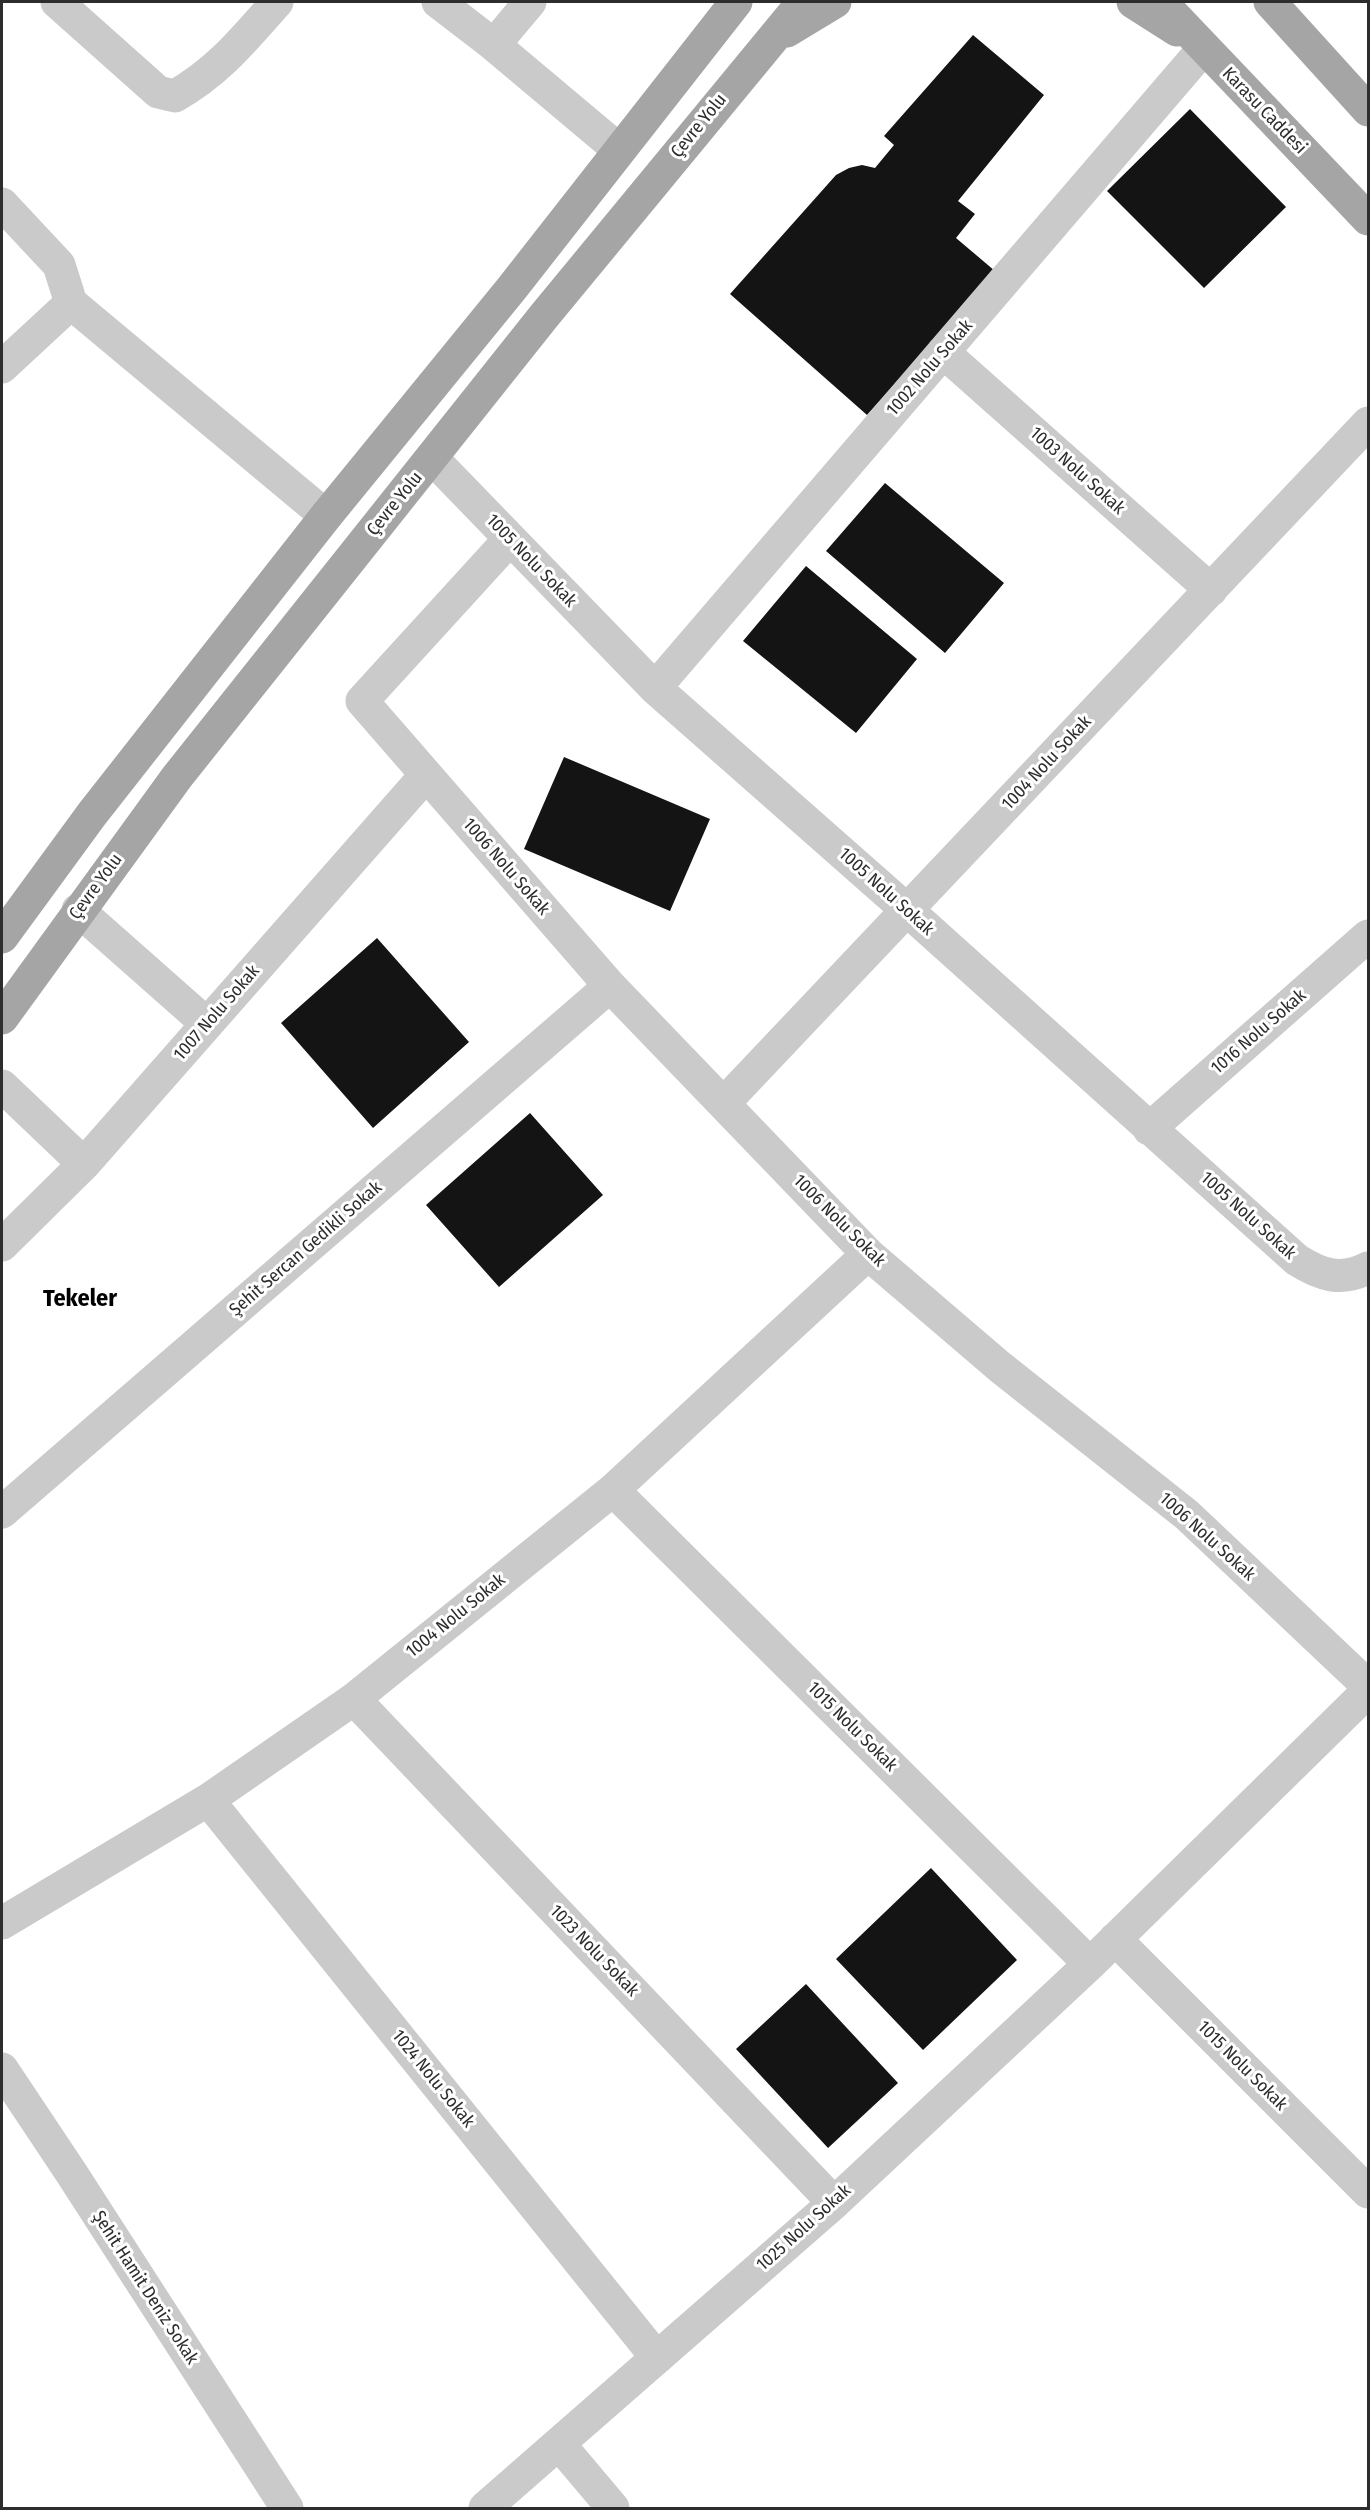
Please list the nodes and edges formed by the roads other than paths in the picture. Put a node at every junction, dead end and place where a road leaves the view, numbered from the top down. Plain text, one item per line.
1 (57, 2) edge
2 (277, 2) edge
3 (438, 2) edge
4 (530, 2) edge
5 (736, 2) edge
6 (803, 2) edge
7 (835, 2) edge
8 (1133, 2) edge
9 (1161, 2) edge
10 (1270, 2) edge
11 (494, 45) junction
12 (765, 45) junction
13 (1204, 48) junction
14 (1368, 110) edge
15 (619, 150) junction
16 (2, 204) edge
17 (1368, 219) edge
18 (71, 303) junction
19 (943, 352) junction
20 (2, 367) edge
21 (1368, 423) edge
22 (432, 458) junction
23 (326, 516) junction
24 (509, 540) junction
25 (1211, 590) junction
26 (655, 688) junction
27 (426, 775) junction
28 (78, 910) junction
29 (907, 910) junction
30 (1368, 936) edge
31 (2, 938) edge
32 (610, 986) junction
33 (2, 1018) edge
34 (207, 1023) junction
35 (2, 1086) edge
36 (724, 1102) junction
37 (1149, 1129) junction
38 (84, 1164) junction
39 (2, 1245) edge
40 (868, 1254) junction
41 (1368, 1268) edge
42 (613, 1490) junction
43 (2, 1512) edge
44 (1368, 1686) edge
45 (1368, 1691) edge
46 (354, 1699) junction
47 (208, 1800) junction
48 (2, 1923) edge
49 (1115, 1939) junction
50 (1090, 1965) junction
51 (2, 2069) edge
52 (1368, 2192) edge
53 (834, 2203) junction
54 (657, 2358) junction
55 (559, 2444) junction
56 (287, 2508) edge
57 (485, 2508) edge
58 (613, 2508) edge

1 - 2 street
3 - 11 street
4 - 11 street
5 - 15 main road
6 - 12 main road, Çevre Yolu
7 - 12 main road
8 - 13 main road
9 - 13 main road, Karasu Caddesi
10 - 14 main road
11 - 15 street
12 - 22 main road, Çevre Yolu
13 - 17 main road, Karasu Caddesi
13 - 19 street, 1002 Nolu Sokak
15 - 23 main road
16 - 18 street
18 - 20 street
18 - 23 street
19 - 25 street, 1003 Nolu Sokak
19 - 26 street, 1002 Nolu Sokak
21 - 25 street, 1004 Nolu Sokak
22 - 24 street, 1005 Nolu Sokak
22 - 28 main road, Çevre Yolu
23 - 31 main road
24 - 26 street, 1005 Nolu Sokak
24 - 27 street, 1006 Nolu Sokak
25 - 29 street, 1004 Nolu Sokak
26 - 29 street, 1005 Nolu Sokak
27 - 32 street, 1006 Nolu Sokak
27 - 34 street, 1007 Nolu Sokak
28 - 33 main road, Çevre Yolu
28 - 34 street
29 - 36 street, 1004 Nolu Sokak
29 - 37 street, 1005 Nolu Sokak
30 - 37 street, 1016 Nolu Sokak
32 - 36 street, 1006 Nolu Sokak
32 - 43 street, Şehit Sercan Gedikli Sokak
34 - 38 street, 1007 Nolu Sokak
35 - 38 street
36 - 40 street, 1006 Nolu Sokak
37 - 41 street, 1005 Nolu Sokak
38 - 39 street, 1007 Nolu Sokak
40 - 42 street, 1004 Nolu Sokak
40 - 44 street, 1006 Nolu Sokak
42 - 46 street, 1004 Nolu Sokak
42 - 50 street, 1015 Nolu Sokak
45 - 49 street, 1025 Nolu Sokak
46 - 47 street, 1004 Nolu Sokak
46 - 53 street, 1023 Nolu Sokak
47 - 48 street, 1004 Nolu Sokak
47 - 54 street, 1024 Nolu Sokak
49 - 50 street, 1025 Nolu Sokak
49 - 52 street, 1015 Nolu Sokak
50 - 53 street, 1025 Nolu Sokak
51 - 56 street, Şehit Hamit Deniz Sokak
53 - 54 street, 1025 Nolu Sokak
54 - 55 street, 1025 Nolu Sokak
55 - 57 street, 1025 Nolu Sokak
55 - 58 street

